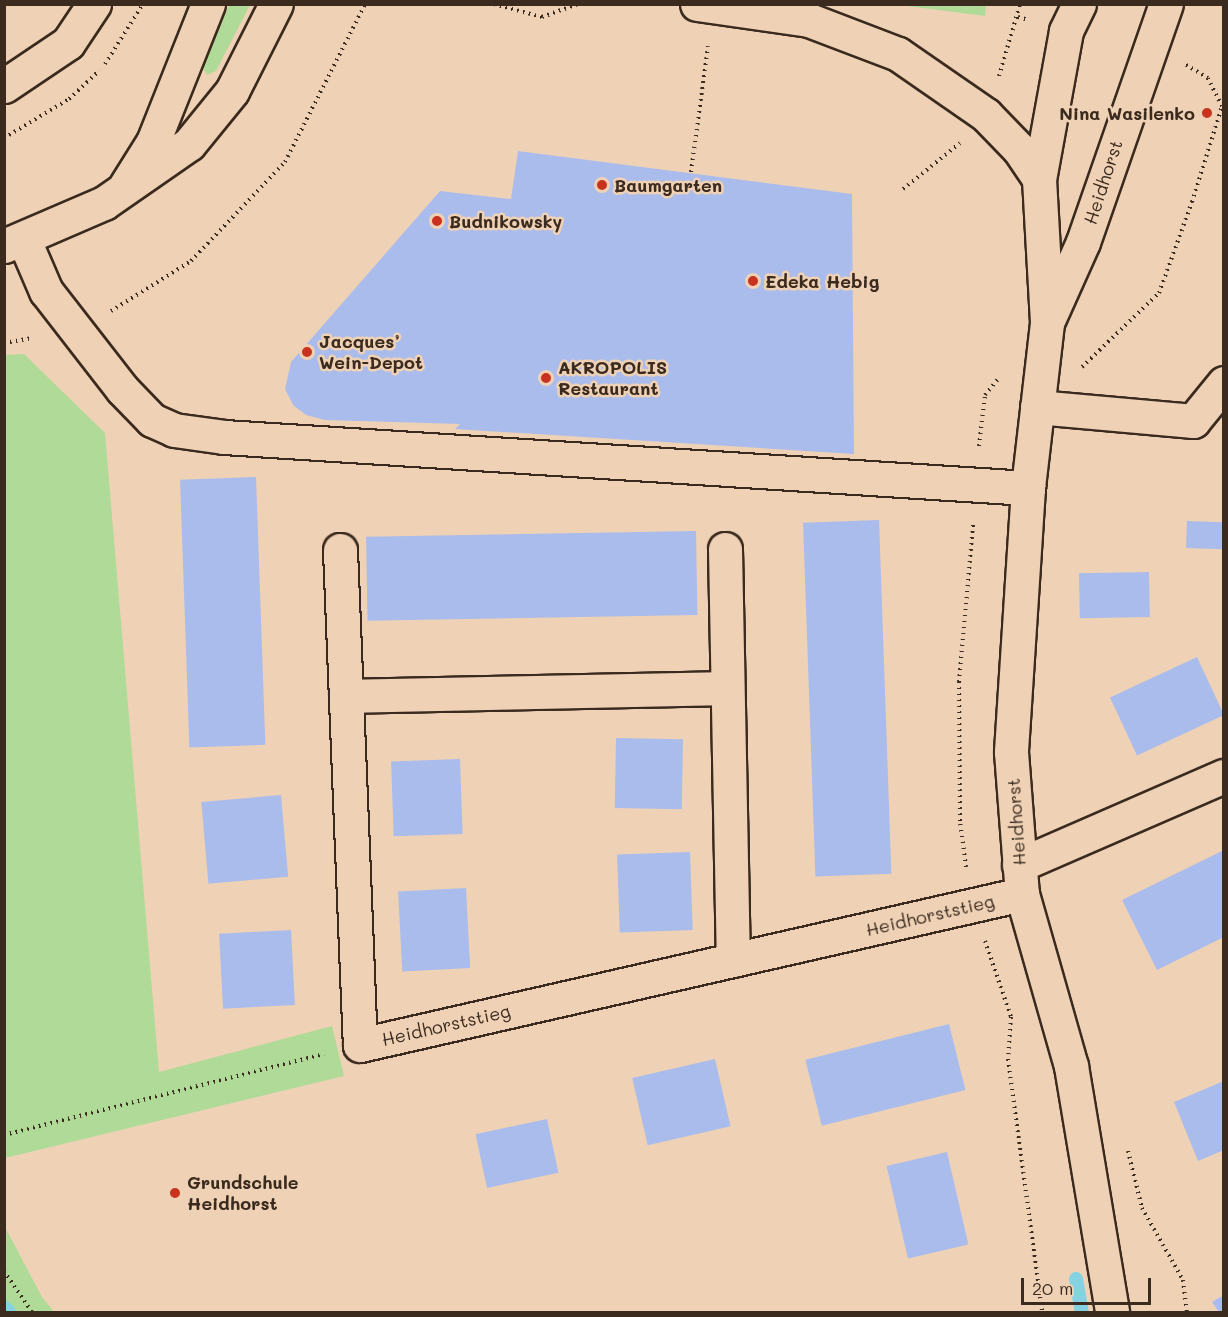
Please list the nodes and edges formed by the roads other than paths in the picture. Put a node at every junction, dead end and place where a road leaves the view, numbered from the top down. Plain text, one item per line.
1 (94, 4) edge
2 (208, 4) edge
3 (276, 4) edge
4 (1079, 4) edge
5 (1166, 4) edge
6 (705, 5) edge
7 (4, 86) edge
8 (1039, 179) junction
9 (104, 203) junction
10 (14, 243) edge
11 (1047, 323) junction
12 (1224, 383) edge
13 (1037, 407) junction
14 (1028, 488) junction
15 (725, 549) dead end
16 (340, 550) dead end
17 (725, 688) junction
18 (346, 696) junction
19 (1224, 776) edge
20 (1020, 879) junction
21 (733, 960) junction
22 (1112, 1312) edge

1 - 7 street
2 - 9 street
3 - 9 street
4 - 8 street, Heidhorst
5 - 11 street, Heidhorst
6 - 8 street
8 - 11 street, Heidhorst
9 - 10 street
10 - 14 street
11 - 13 street, Heidhorst
12 - 13 street
13 - 14 street, Heidhorst
14 - 20 street, Heidhorst
15 - 17 street
16 - 18 street, Heidhorststieg
17 - 18 street
17 - 21 street
18 - 21 street, Heidhorststieg
19 - 20 street, Heidhorststieg
20 - 21 street, Heidhorststieg
20 - 22 street, Heidhorst

